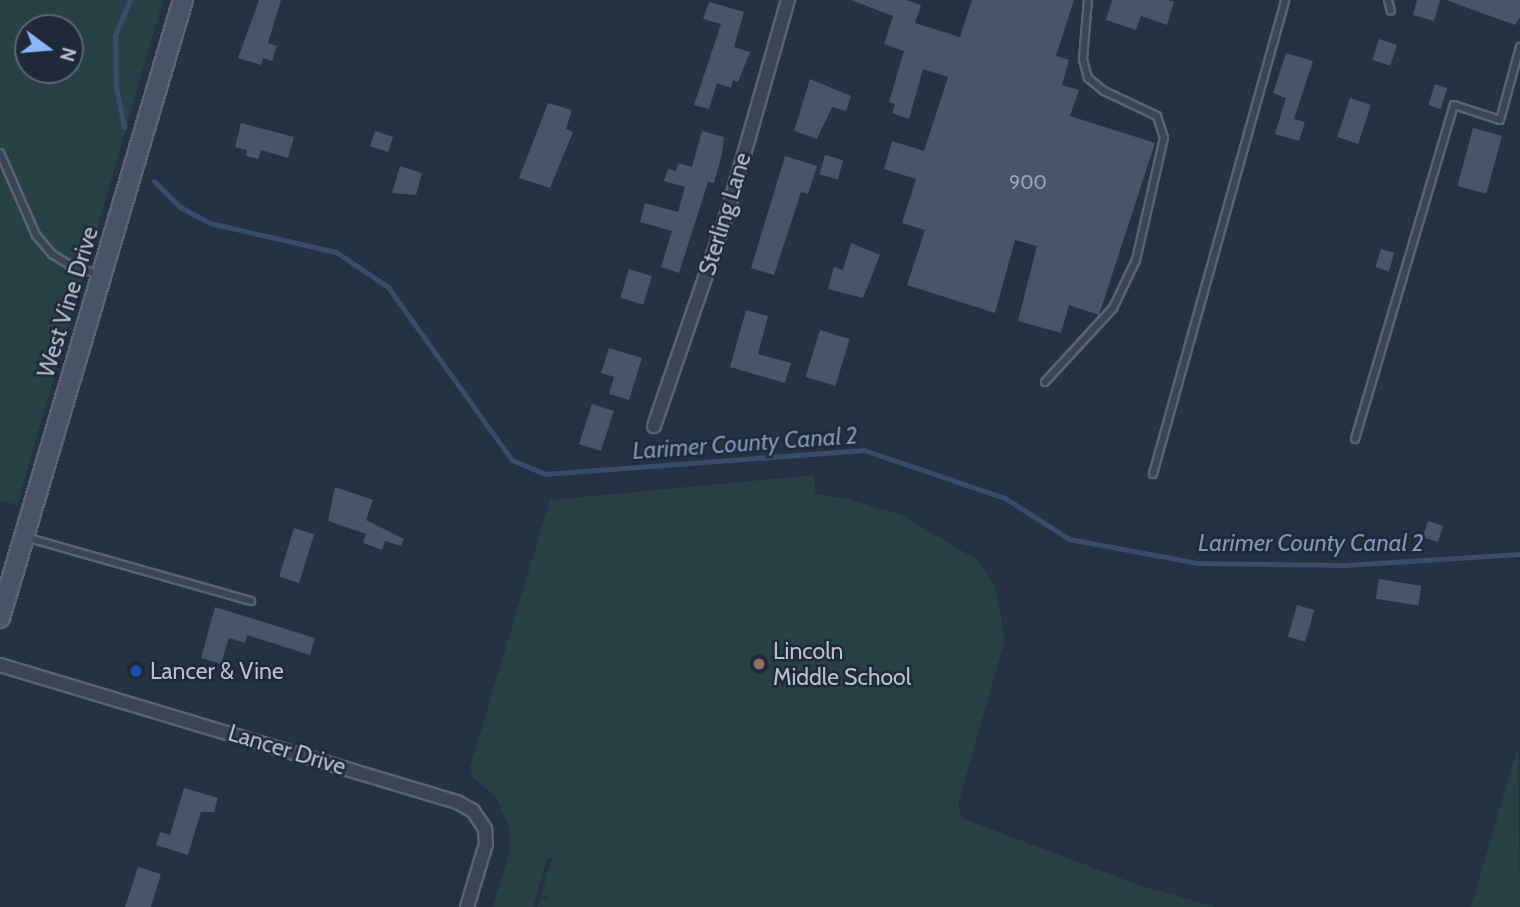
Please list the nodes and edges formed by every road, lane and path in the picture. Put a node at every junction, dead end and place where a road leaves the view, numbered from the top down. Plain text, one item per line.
1 (183, 0) edge
2 (788, 0) edge
3 (1088, 0) edge
4 (1285, 0) edge
5 (1388, 0) edge
6 (1391, 11) dead end
7 (1520, 47) edge
8 (0, 153) edge
9 (102, 275) junction
10 (1045, 382) dead end
11 (654, 426) dead end
12 (1355, 439) dead end
13 (1153, 474) dead end
14 (24, 536) junction
15 (251, 601) dead end
16 (0, 618) edge
17 (0, 664) edge
18 (467, 907) edge

1 - 9 street, West Vine Drive
2 - 11 street, Sterling Lane
3 - 10 lane
4 - 13 lane
5 - 6 lane
7 - 12 lane
8 - 9 lane
9 - 14 street, West Vine Drive
14 - 15 lane
14 - 16 street, West Vine Drive
17 - 18 street, Lancer Drive

